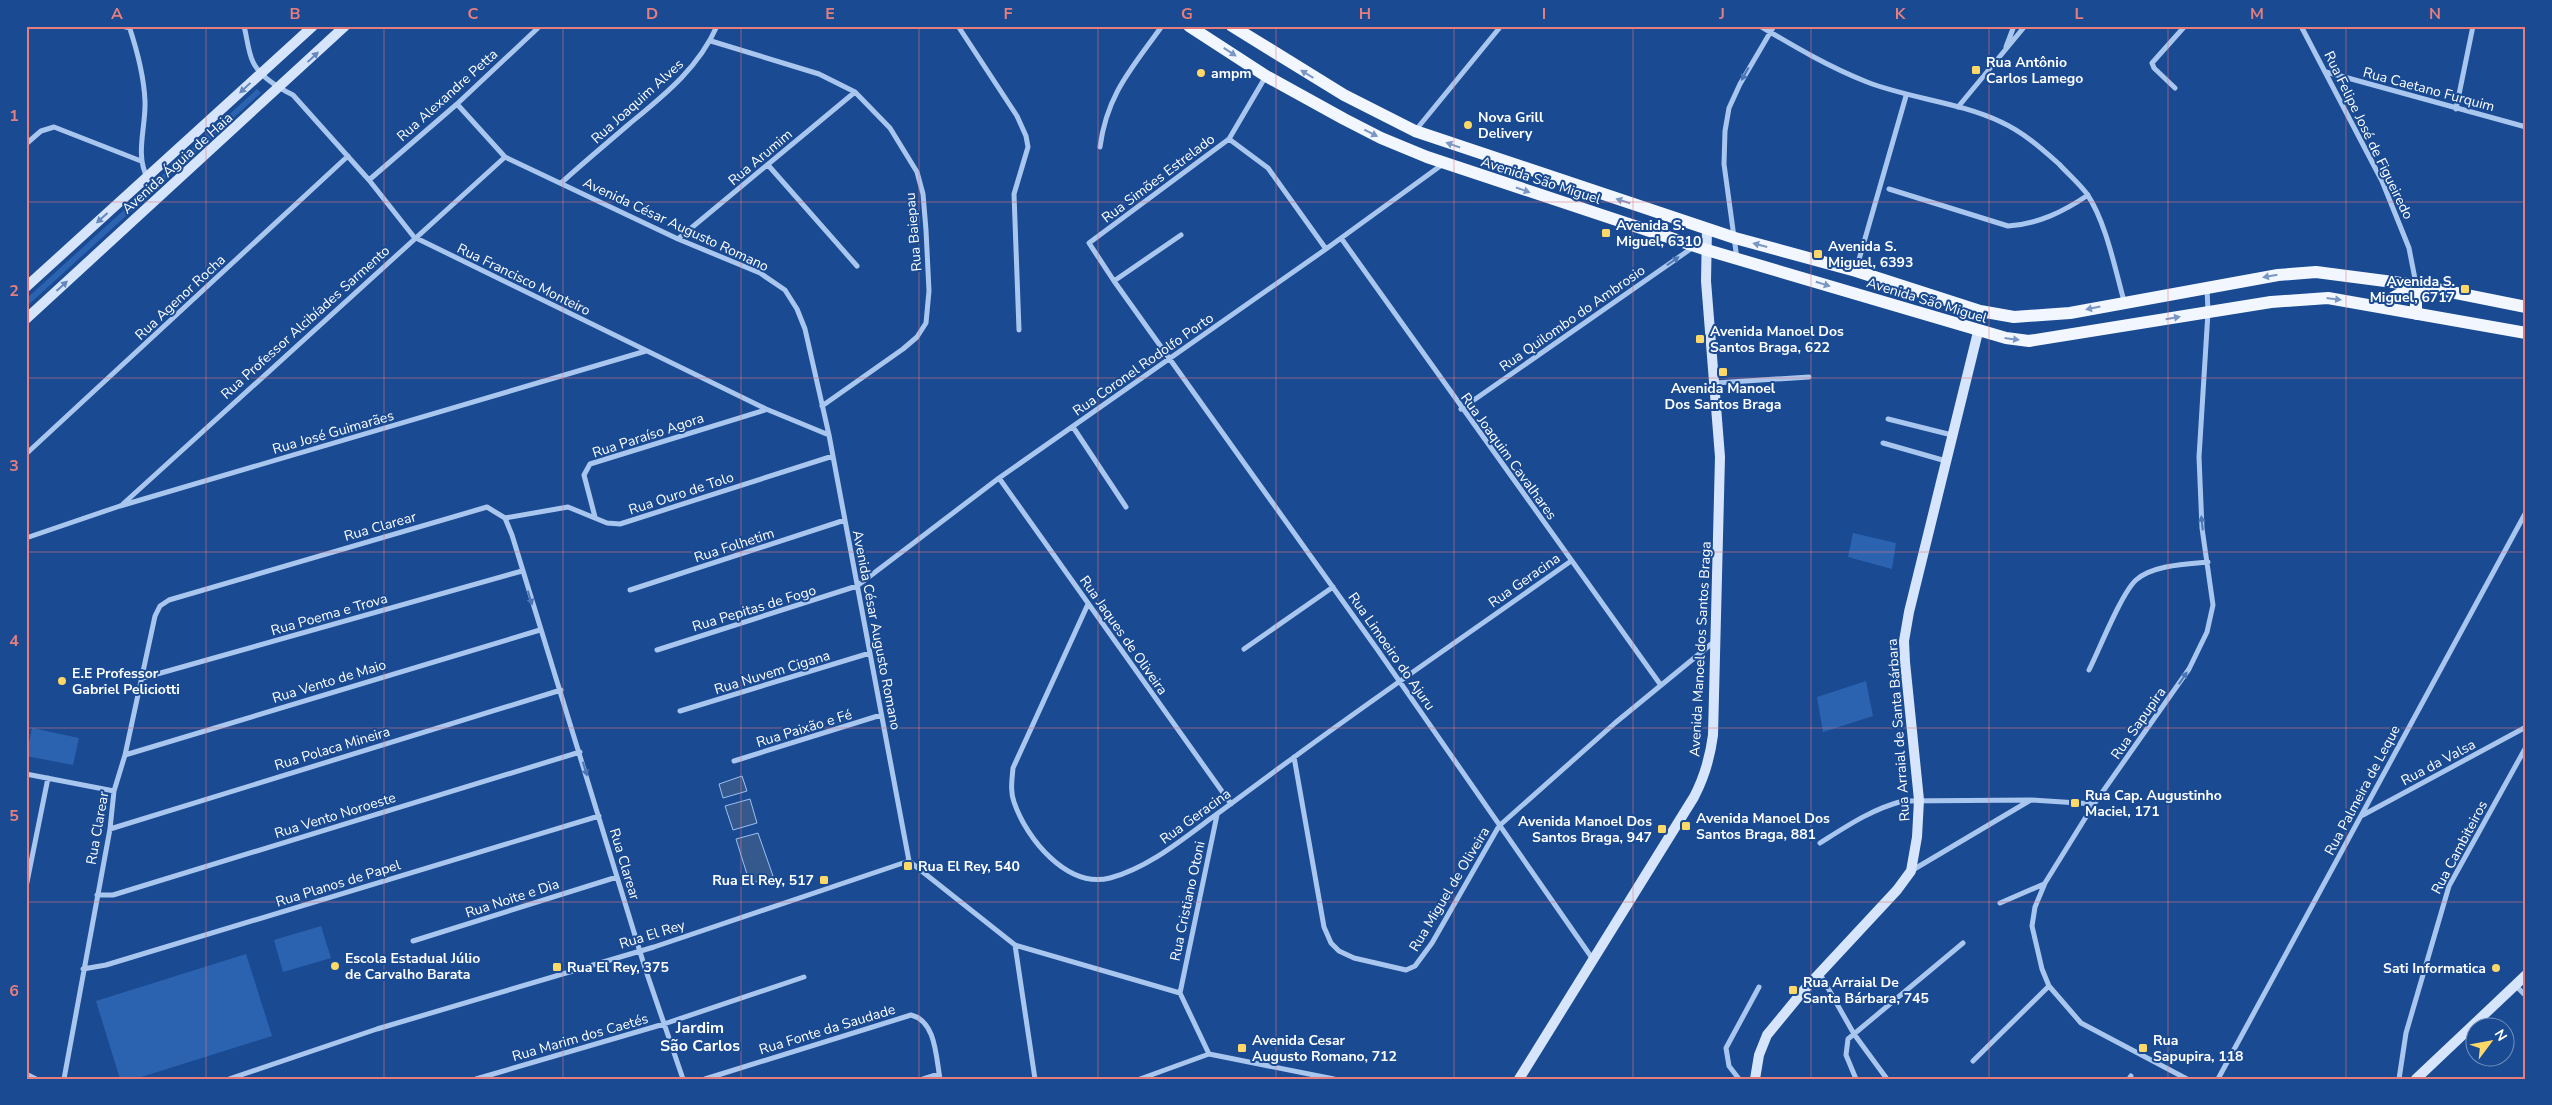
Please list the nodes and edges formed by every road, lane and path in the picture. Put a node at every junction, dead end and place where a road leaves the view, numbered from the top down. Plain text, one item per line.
1 (122, 26) edge
2 (244, 26) edge
3 (312, 26) edge
4 (345, 26) edge
5 (540, 26) edge
6 (717, 26) edge
7 (958, 26) edge
8 (1162, 26) edge
9 (1188, 26) edge
10 (1232, 26) edge
11 (1501, 26) edge
12 (1760, 26) edge
13 (1774, 26) edge
14 (2014, 26) edge
15 (2025, 26) edge
16 (2185, 26) edge
17 (2301, 26) edge
18 (2473, 26) edge
19 (129, 27) edge
20 (1769, 32) junction
21 (711, 41) junction
22 (2003, 53) junction
23 (2326, 72) junction
24 (262, 73) junction
25 (1266, 76) junction
26 (280, 88) junction
27 (2175, 88) dead end
28 (855, 92) junction
29 (1906, 96) junction
30 (456, 104) junction
31 (1958, 107) junction
32 (2456, 109) junction
33 (2526, 127) edge
34 (1415, 131) junction
35 (1229, 139) junction
36 (26, 144) edge
37 (1100, 148) dead end
38 (348, 156) junction
39 (505, 156) junction
40 (140, 161) junction
41 (1444, 163) junction
42 (768, 165) junction
43 (147, 177) junction
44 (369, 180) junction
45 (561, 182) junction
46 (1890, 189) dead end
47 (2088, 195) junction
48 (1707, 228) junction
49 (1181, 235) dead end
50 (414, 237) junction
51 (1341, 238) junction
52 (1735, 238) junction
53 (678, 239) junction
54 (1089, 243) joint
55 (1701, 248) junction
56 (1326, 250) junction
57 (1738, 259) junction
58 (857, 266) dead end
59 (1856, 271) junction
60 (1114, 281) junction
61 (2416, 285) junction
62 (26, 287) edge
63 (2207, 287) junction
64 (2124, 301) junction
65 (2378, 306) junction
66 (2526, 307) edge
67 (2208, 312) junction
68 (2416, 314) junction
69 (26, 319) edge
70 (1019, 330) dead end
71 (1978, 332) junction
72 (2526, 333) edge
73 (646, 350) junction
74 (1170, 360) junction
75 (1809, 376) dead end
76 (1715, 383) junction
77 (822, 406) junction
78 (766, 409) junction
79 (1461, 409) junction
80 (1888, 419) dead end
81 (1073, 426) junction
82 (829, 435) junction
83 (1953, 435) junction
84 (1883, 443) dead end
85 (26, 454) edge
86 (833, 456) junction
87 (1946, 461) junction
88 (999, 478) junction
89 (120, 506) junction
90 (1126, 506) dead end
91 (2526, 512) edge
92 (595, 517) junction
93 (505, 518) junction
94 (845, 520) junction
95 (26, 538) edge
96 (1571, 561) junction
97 (2208, 562) junction
98 (522, 571) junction
99 (857, 586) junction
100 (1333, 587) junction
101 (630, 590) dead end
102 (1088, 604) junction
103 (540, 630) junction
104 (1715, 641) junction
105 (1244, 649) dead end
106 (656, 650) dead end
107 (870, 653) junction
108 (2089, 670) dead end
109 (143, 678) junction
110 (1400, 682) junction
111 (1660, 684) junction
112 (561, 690) junction
113 (680, 711) dead end
114 (881, 715) junction
115 (2526, 727) edge
116 (2526, 747) edge
117 (580, 752) junction
118 (125, 755) junction
119 (1294, 757) junction
120 (734, 761) dead end
121 (26, 774) edge
122 (48, 778) junction
123 (114, 791) junction
124 (1919, 800) junction
125 (2031, 800) junction
126 (1230, 804) junction
127 (2094, 804) junction
128 (1217, 814) junction
129 (599, 816) junction
130 (2362, 816) junction
131 (1500, 826) junction
132 (110, 828) junction
133 (1820, 843) dead end
134 (909, 861) junction
135 (1911, 871) junction
136 (617, 877) junction
137 (2045, 884) junction
138 (26, 886) edge
139 (97, 895) junction
140 (2000, 903) dead end
141 (414, 941) dead end
142 (1963, 943) dead end
143 (1015, 945) junction
144 (640, 950) junction
145 (1592, 958) junction
146 (83, 969) junction
147 (1820, 974) junction
148 (2526, 975) edge
149 (804, 977) dead end
150 (2515, 985) junction
151 (2049, 986) junction
152 (1759, 987) dead end
153 (1180, 993) junction
154 (2526, 996) edge
155 (664, 1024) junction
156 (1854, 1034) junction
157 (1209, 1054) junction
158 (1973, 1061) dead end
159 (26, 1074) edge
160 (940, 1076) edge
161 (36, 1079) edge
162 (64, 1079) edge
163 (229, 1079) edge
164 (476, 1079) edge
165 (683, 1079) edge
166 (705, 1079) edge
167 (923, 1079) edge
168 (1035, 1079) edge
169 (1140, 1079) edge
170 (1334, 1079) edge
171 (1519, 1079) edge
172 (1739, 1079) edge
173 (1755, 1079) edge
174 (1856, 1079) edge
175 (1887, 1079) edge
176 (2187, 1079) edge
177 (2218, 1079) edge
178 (2399, 1079) edge
179 (2416, 1079) edge

1 - 19 street
2 - 24 street
3 - 24 street, Avenida Águia de Haia
26 -> 4 street, Avenida Águia de Haia
5 - 30 street, Rua Alexandre Petta
6 - 21 street, Rua Joaquim Alves
7 - 70 street
8 - 37 street
9 -> 25 main road, Avenida São Miguel
34 -> 10 main road, Avenida São Miguel
11 - 34 street
12 - 20 street
13 - 20 street
14 - 22 street
15 - 22 street
16 - 27 street
17 - 23 street, Rua Felipe José de Figueiredo
18 - 32 street
19 - 40 street
20 - 29 street
20 -> 52 street
21 - 28 street, Rua Baiepau
21 - 45 street, Rua Joaquim Alves
22 - 31 street
23 - 32 street, Rua Caetano Furquim
23 - 61 street, Rua Felipe José de Figueiredo
24 - 26 street, Rua Francisco Monteiro
24 -> 43 street, Avenida Águia de Haia
25 - 35 street, Rua Simões Estrelado
25 -> 41 main road, Avenida São Miguel
26 - 38 street, Rua Francisco Monteiro
69 -> 26 street, Avenida Águia de Haia
28 - 42 street, Rua Arumim
28 - 77 street, Rua Baiepau
29 - 31 street
29 - 59 street
30 - 39 street, Avenida César Augusto Romano
30 - 44 street, Rua Alexandre Petta
31 - 47 street
32 - 33 street, Rua Caetano Furquim
48 -> 34 main road, Avenida São Miguel
35 - 54 street, Rua Simões Estrelado
35 - 56 street
36 - 40 street
38 - 44 street, Rua Francisco Monteiro
38 - 85 street, Rua Agenor Rocha
39 - 45 street, Avenida César Augusto Romano
39 - 50 street, Rua Professor Alcibíades Sarmento
40 - 43 street
41 - 51 street, Rua Coronel Rodolfo Porto
41 -> 55 main road, Avenida São Miguel
42 - 53 street, Rua Arumim
42 - 58 street
43 -> 62 street, Avenida Águia de Haia
44 - 50 street, Rua Francisco Monteiro
45 - 53 street, Avenida César Augusto Romano
46 - 47 street
47 - 64 street
48 - 52 main road, Avenida São Miguel
48 - 55 street, Avenida Manoel dos Santos Braga
49 - 60 street
50 - 73 street, Rua Francisco Monteiro
50 - 89 street, Rua Professor Alcibíades Sarmento
51 - 56 street, Rua Coronel Rodolfo Porto
51 - 79 street, Rua Joaquim Cavalhares
52 - 57 street
59 -> 52 main road, Avenida São Miguel
53 - 77 street, Avenida César Augusto Romano
54 - 60 street, Rua Limoeiro do Ajuru
55 - 57 main road, Avenida São Miguel
55 - 76 street, Avenida Manoel dos Santos Braga
79 -> 55 street, Rua Quilombo do Ambrosio
56 - 74 street, Rua Coronel Rodolfo Porto
57 -> 71 main road, Avenida São Miguel
64 -> 59 main road, Avenida São Miguel
60 - 74 street, Rua Limoeiro do Ajuru
61 -> 63 main road, Avenida São Miguel
61 - 65 main road
61 - 66 main road, Avenida São Miguel
61 - 68 main road
63 - 64 main road, Avenida São Miguel
63 - 67 street, Rua Sapupira
67 -> 65 main road, Avenida São Miguel
65 - 68 main road, Avenida São Miguel
71 -> 67 main road, Avenida São Miguel
97 -> 67 street, Rua Sapupira
68 - 72 main road, Avenida São Miguel
71 - 83 street, Rua Arraial de Santa Bárbara
73 - 78 street, Rua Francisco Monteiro
73 - 89 street, Rua José Guimarães
74 - 81 street, Rua Coronel Rodolfo Porto
74 - 100 street, Rua Limoeiro do Ajuru
75 - 76 street
76 - 104 street, Avenida Manoel dos Santos Braga
77 - 82 street, Avenida César Augusto Romano
78 - 82 street, Rua Francisco Monteiro
78 - 92 street, Rua Paraíso Agora
79 - 96 street, Rua Joaquim Cavalhares
80 - 83 street
81 - 88 street, Rua Coronel Rodolfo Porto
81 - 90 street
82 - 86 street, Avenida César Augusto Romano
83 - 87 street, Rua Arraial de Santa Bárbara
84 - 87 street
86 - 92 street, Rua Ouro de Tolo
86 - 94 street, Avenida César Augusto Romano
87 - 124 street, Rua Arraial de Santa Bárbara
88 - 99 street, Rua Coronel Rodolfo Porto
88 - 102 street, Rua Jaques de Oliveira
89 - 95 street, Rua José Guimarães
91 - 130 street, Rua Palmeira de Leque
92 - 93 street, Rua Ouro de Tolo
93 - 98 street, Rua Clarear
93 - 109 street, Rua Clarear
94 - 99 street, Avenida César Augusto Romano
94 - 101 street, Rua Folhetim
96 - 110 street, Rua Geracina
96 - 111 street, Rua Joaquim Cavalhares
97 - 108 street
127 -> 97 street, Rua Sapupira
98 -> 103 street, Rua Clarear
98 - 109 street, Rua Poema e Trova
99 - 106 street, Rua Pepitas de Fogo
99 - 107 street, Avenida César Augusto Romano
100 - 105 street
100 - 110 street, Rua Limoeiro do Ajuru
102 - 126 street, Rua Jaques de Oliveira
102 - 128 street, Rua Geracina
103 - 112 street, Rua Clarear
103 - 118 street, Rua Vento de Maio
104 - 111 street, Rua Miguel de Oliveira
104 - 145 street, Avenida Manoel dos Santos Braga
107 - 113 street, Rua Nuvem Cigana
107 - 114 street, Avenida César Augusto Romano
109 - 118 street, Rua Clarear
110 - 119 street, Rua Geracina
110 - 131 street, Rua Limoeiro do Ajuru
111 - 131 street, Rua Miguel de Oliveira
112 - 117 street, Rua Clarear
112 - 132 street, Rua Polaca Mineira
114 - 120 street, Rua Paixão e Fé
114 - 134 street, Avenida César Augusto Romano
115 - 130 street, Rua da Valsa
116 - 178 street, Rua Cambiteiros
117 -> 129 street, Rua Clarear
117 - 139 street, Rua Vento Noroeste
118 - 123 street, Rua Clarear
119 - 126 street, Rua Geracina
119 - 131 street, Rua Miguel de Oliveira
121 - 122 street
122 - 123 street
122 - 138 street
123 - 132 street, Rua Clarear
124 - 125 street
124 - 133 street
124 - 135 street, Rua Arraial de Santa Bárbara
125 - 127 street
125 - 135 street
126 - 128 street, Rua Geracina
127 - 137 street, Rua Sapupira
128 - 153 street, Rua Cristiano Otoni
129 - 136 street, Rua Clarear
129 - 146 street, Rua Planos de Papel
130 - 177 street, Rua Palmeira de Leque
131 - 145 street, Rua Limoeiro do Ajuru
132 - 139 street, Rua Clarear
134 - 143 street
134 - 144 street, Rua El Rey
135 - 147 street, Rua Arraial de Santa Bárbara
136 - 141 street, Rua Noite e Dia
136 - 144 street, Rua Clarear
137 - 140 street
137 - 151 street, Rua Sapupira
139 - 146 street, Rua Clarear
142 - 156 street
143 - 153 street
143 - 168 street
144 - 155 street, Rua Clarear
144 - 163 street, Rua El Rey
145 - 171 street, Avenida Manoel dos Santos Braga
146 - 162 street, Rua Clarear
147 - 156 street
147 - 173 street, Rua Arraial de Santa Bárbara
148 - 150 street
149 - 155 street, Rua Marim dos Caetés
150 - 154 street
150 - 179 street
151 - 158 street
151 - 176 street, Rua Sapupira
152 - 172 street
153 - 157 street
155 - 164 street, Rua Marim dos Caetés
155 - 165 street, Rua Clarear
156 - 174 street
156 - 175 street
157 - 169 street
157 - 170 street
159 - 161 street
160 - 166 street, Rua Fonte da Saudade
160 - 167 street

